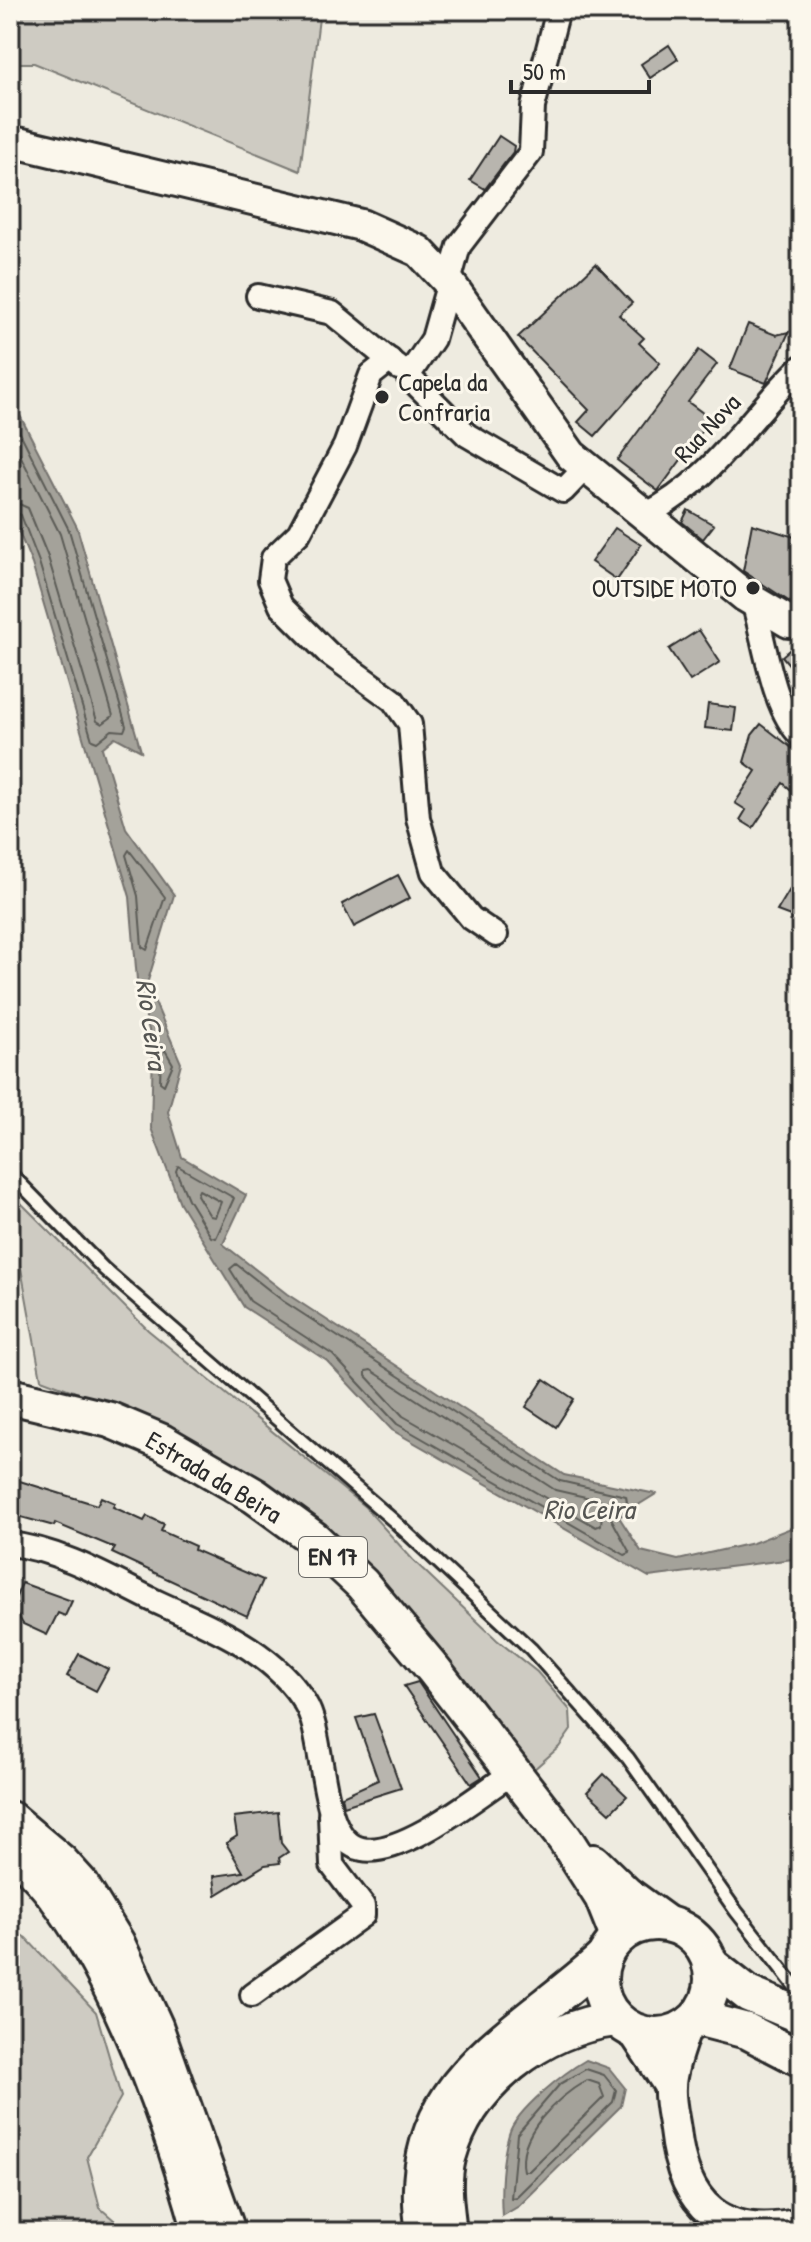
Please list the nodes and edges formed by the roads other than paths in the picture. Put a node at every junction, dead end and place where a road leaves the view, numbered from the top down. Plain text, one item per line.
1 (558, 10) edge
2 (10, 141) edge
3 (451, 285) junction
4 (258, 296) dead end
5 (390, 360) junction
6 (801, 367) edge
7 (408, 376) junction
8 (586, 467) junction
9 (645, 515) junction
10 (753, 602) junction
11 (801, 621) edge
12 (801, 736) edge
13 (496, 935) dead end
14 (10, 1173) edge
15 (16, 1401) edge
16 (10, 1544) edge
17 (512, 1773) junction
18 (330, 1814) junction
19 (10, 1819) edge
20 (565, 1839) junction
21 (10, 1850) edge
22 (666, 1923) junction
23 (611, 1947) junction
24 (710, 1964) junction
25 (252, 1995) dead end
26 (793, 2005) edge
27 (691, 2023) junction
28 (624, 2025) junction
29 (801, 2059) edge
30 (669, 2085) junction
31 (801, 2224) edge
32 (201, 2232) edge
33 (228, 2232) edge
34 (424, 2232) edge
35 (449, 2232) edge

1 - 3 street
2 - 3 main road
3 - 7 street
3 - 8 main road
4 - 5 street
5 - 7 street
5 - 13 street
6 - 9 street, Rua Nova
7 - 8 street
8 - 9 main road
9 - 10 main road
10 - 11 main road
10 - 12 street
14 - 26 lane
15 - 17 main road, Estrada da Beira / EN 17
16 - 18 street
17 - 18 street
17 - 20 main road, Estrada da Beira / EN 17
18 - 25 street
19 - 33 main road
20 - 22 main road, Estrada da Beira / EN 17
20 - 23 main road, Estrada da Beira / EN 17
21 - 32 main road
22 - 23 main road
22 - 24 main road
23 - 28 main road
23 - 34 main road
24 - 26 main road
24 - 27 main road
27 - 28 main road
27 - 29 main road
27 - 30 main road
28 - 30 main road
28 - 35 main road
30 - 31 main road

